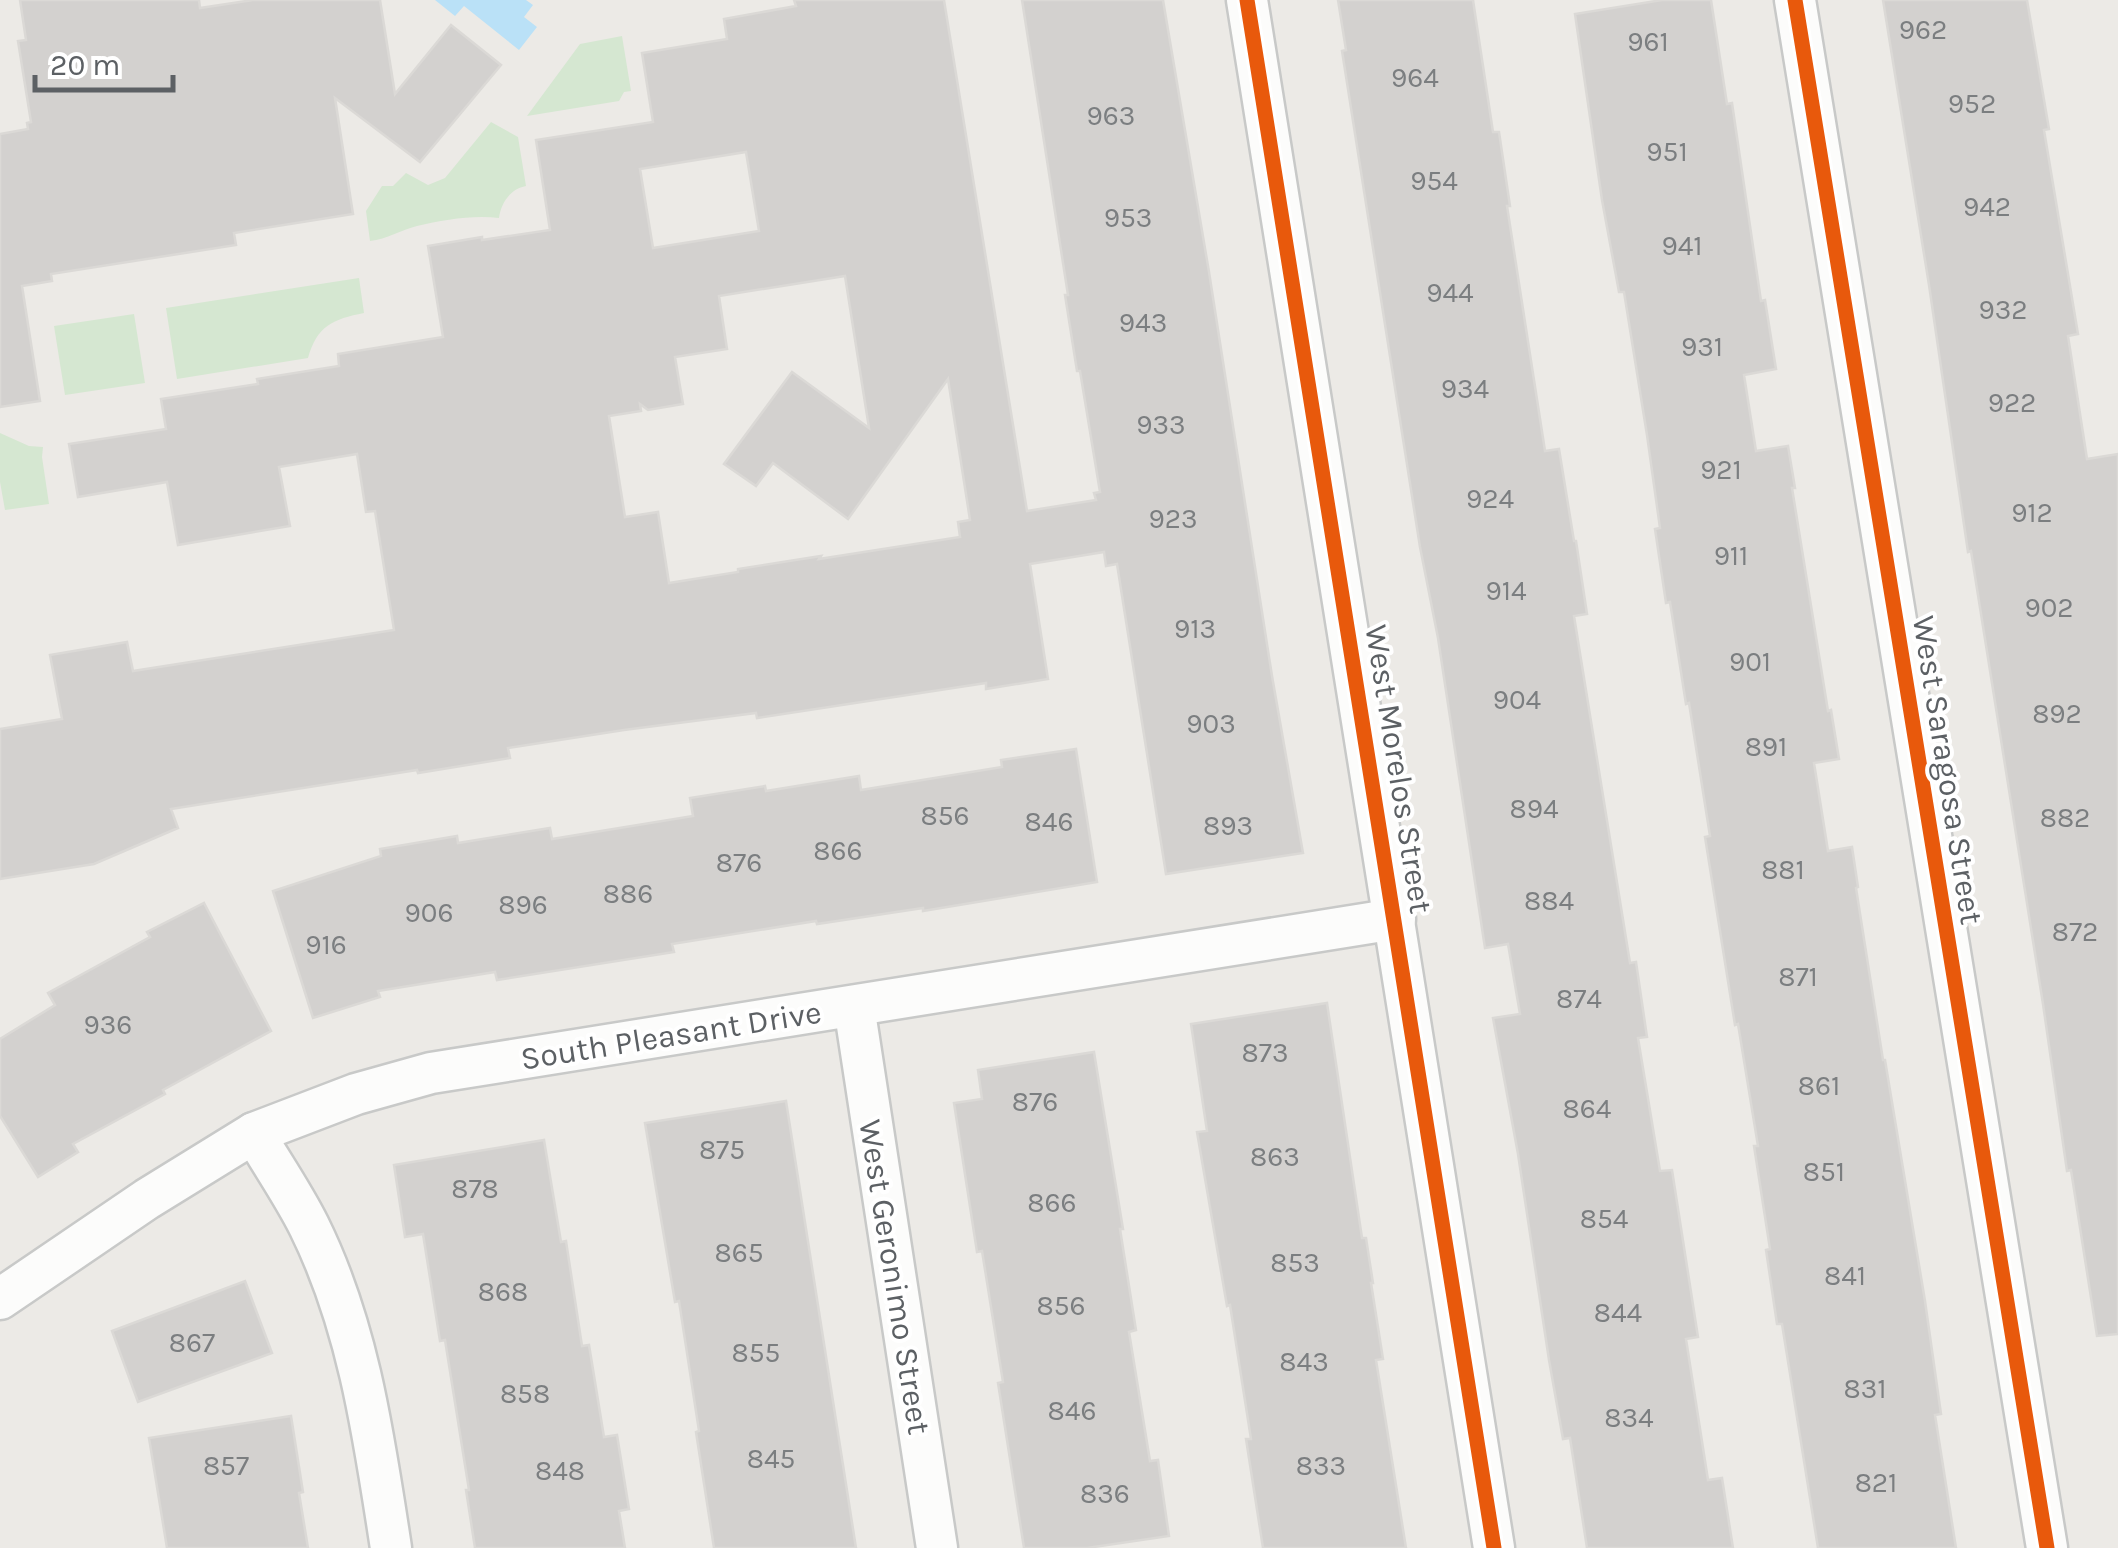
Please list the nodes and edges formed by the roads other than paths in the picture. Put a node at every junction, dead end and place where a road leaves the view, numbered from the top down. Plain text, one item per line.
1 (1247, 0) edge
2 (1794, 0) edge
3 (1395, 918) junction
4 (854, 1006) junction
5 (254, 1133) junction
6 (0, 1299) edge
7 (391, 1548) edge
8 (937, 1548) edge
9 (1494, 1548) edge
10 (2047, 1548) edge

1 - 3 street, West Morelos Street
2 - 10 street, West Saragosa Street
3 - 4 street, South Pleasant Drive
3 - 9 street, West Morelos Street
4 - 5 street, South Pleasant Drive
4 - 8 street, West Geronimo Street
5 - 6 street, South Pleasant Drive
5 - 7 street

